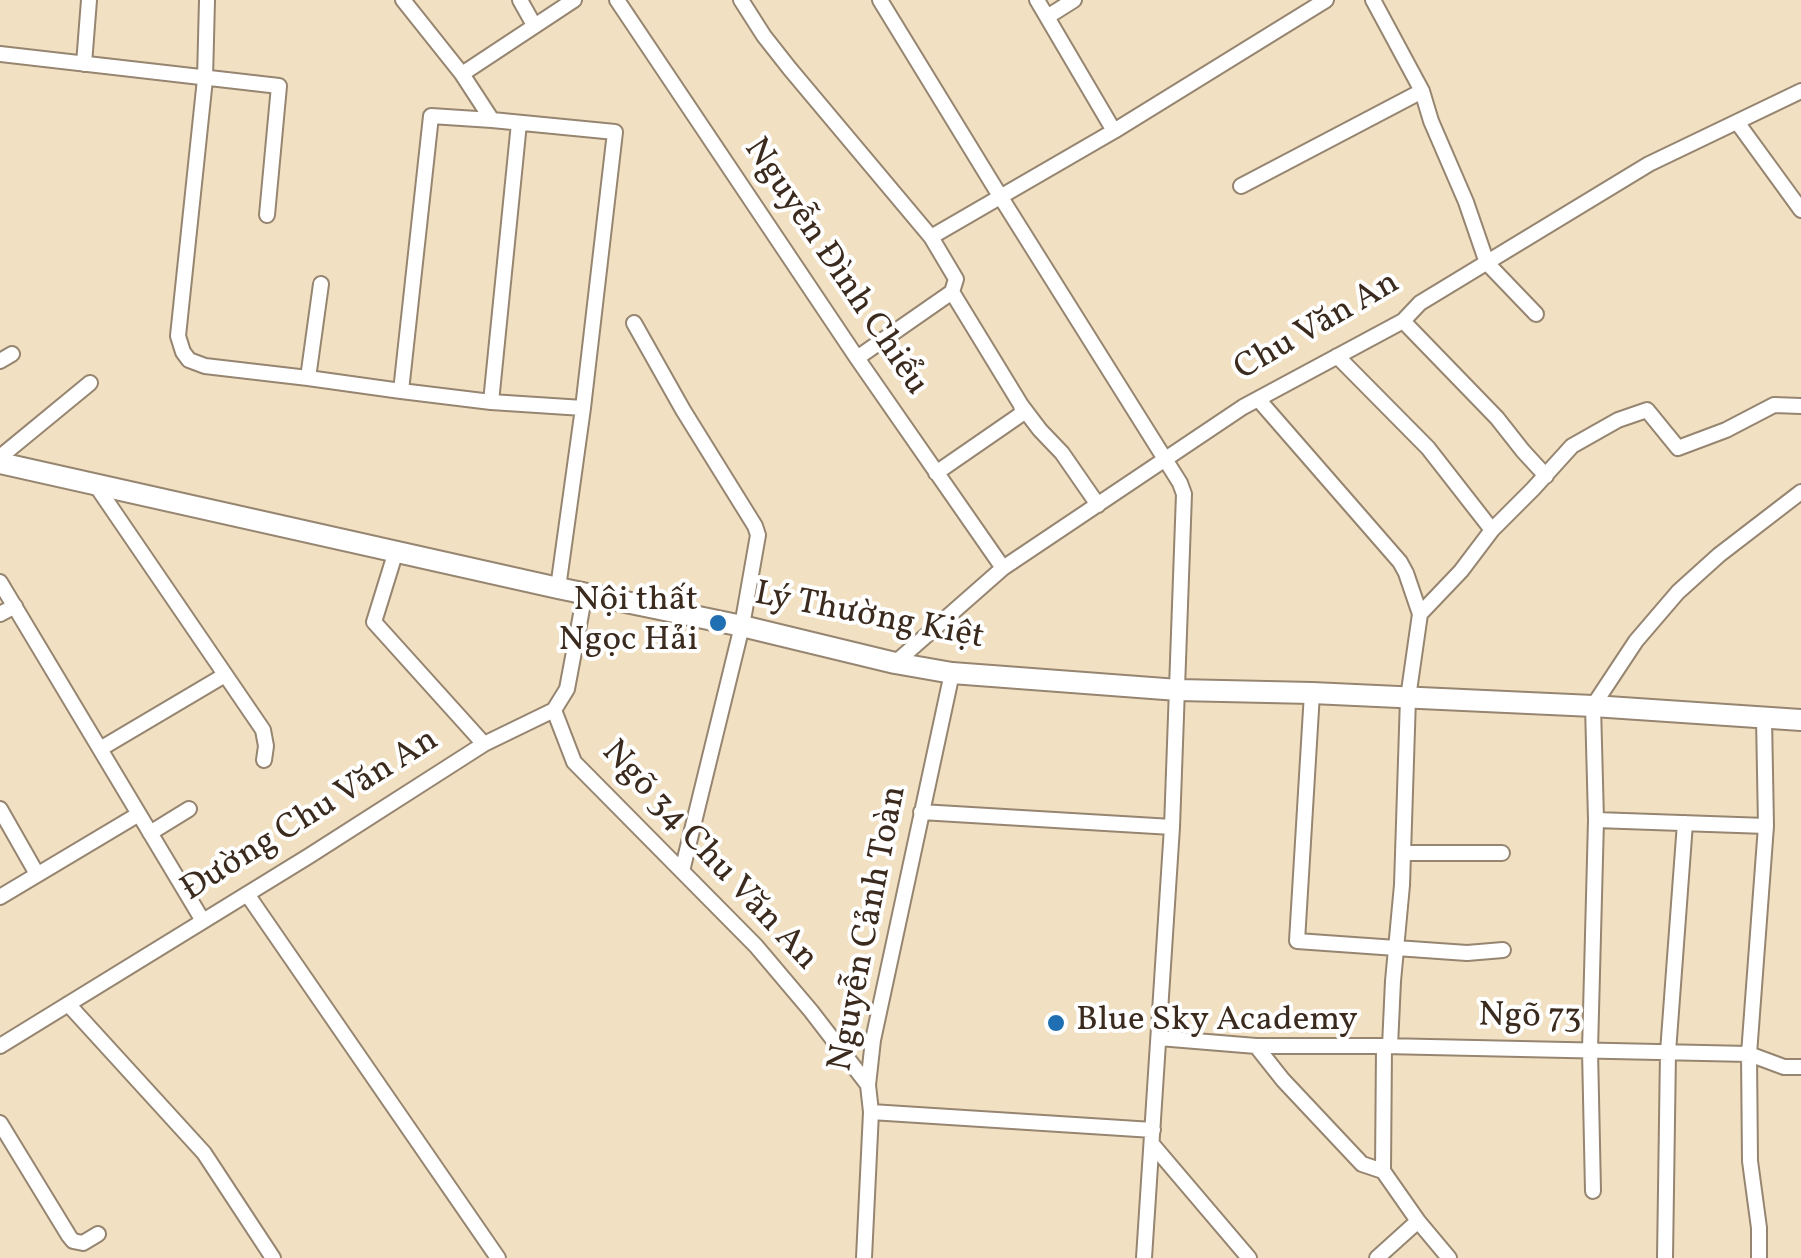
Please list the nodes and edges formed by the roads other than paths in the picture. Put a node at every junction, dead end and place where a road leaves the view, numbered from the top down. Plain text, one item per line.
1 (89, 0) edge
2 (207, 0) edge
3 (402, 0) edge
4 (520, 0) edge
5 (574, 0) edge
6 (616, 0) edge
7 (741, 0) edge
8 (880, 0) edge
9 (1037, 0) edge
10 (1074, 0) edge
11 (1326, 0) edge
12 (1373, 0) edge
13 (1047, 17) junction
14 (534, 26) junction
15 (0, 54) edge
16 (84, 64) junction
17 (462, 74) junction
18 (205, 78) junction
19 (1422, 91) junction
20 (1801, 91) edge
21 (492, 120) junction
22 (1737, 122) junction
23 (519, 123) junction
24 (1114, 130) junction
25 (1241, 186) dead end
26 (1000, 196) junction
27 (1801, 210) edge
28 (267, 214) dead end
29 (930, 237) junction
30 (1487, 262) junction
31 (321, 284) dead end
32 (952, 292) junction
33 (1536, 314) dead end
34 (1404, 321) junction
35 (634, 323) dead end
36 (1337, 356) junction
37 (857, 358) junction
38 (308, 378) junction
39 (90, 383) dead end
40 (401, 391) junction
41 (1258, 399) junction
42 (491, 402) junction
43 (1022, 406) junction
44 (1801, 406) edge
45 (583, 408) junction
46 (1165, 459) junction
47 (0, 460) edge
48 (936, 472) junction
49 (1546, 476) junction
50 (95, 484) junction
51 (1801, 492) edge
52 (1098, 504) junction
53 (1492, 530) junction
54 (396, 551) junction
55 (1004, 568) junction
56 (0, 582) edge
57 (558, 588) junction
58 (585, 593) junction
59 (14, 606) junction
60 (0, 614) edge
61 (1420, 614) junction
62 (742, 626) junction
63 (895, 664) junction
64 (952, 673) junction
65 (225, 675) junction
66 (1178, 690) junction
67 (1312, 694) junction
68 (1408, 698) junction
69 (1593, 706) junction
70 (554, 710) junction
71 (1764, 718) junction
72 (1801, 720) edge
73 (484, 744) junction
74 (100, 749) junction
75 (264, 760) dead end
76 (0, 809) edge
77 (189, 809) dead end
78 (922, 812) junction
79 (139, 814) junction
80 (1596, 820) junction
81 (1685, 823) junction
82 (1766, 826) junction
83 (1172, 827) junction
84 (150, 833) junction
85 (1403, 853) junction
86 (1502, 853) dead end
87 (682, 871) junction
88 (37, 874) junction
89 (246, 894) junction
90 (0, 896) edge
91 (203, 921) junction
92 (1396, 948) junction
93 (1504, 950) dead end
94 (68, 1004) junction
95 (1159, 1038) junction
96 (0, 1046) edge
97 (1256, 1046) junction
98 (1387, 1046) junction
99 (1590, 1050) junction
100 (1668, 1052) junction
101 (1748, 1054) junction
102 (1801, 1068) edge
103 (868, 1085) junction
104 (870, 1112) junction
105 (0, 1123) edge
106 (1153, 1137) junction
107 (1383, 1171) junction
108 (1592, 1190) dead end
109 (1418, 1222) junction
110 (98, 1234) dead end
111 (273, 1258) edge
112 (498, 1258) edge
113 (864, 1258) edge
114 (1144, 1258) edge
115 (1249, 1258) edge
116 (1377, 1258) edge
117 (1449, 1258) edge
118 (1666, 1258) edge
119 (1760, 1258) edge

1 - 16 street
2 - 18 street
3 - 17 street
4 - 14 street
5 - 14 street
6 - 37 street, Nguyễn Đình Chiểu
7 - 29 street
8 - 26 street
9 - 13 street
10 - 13 street
11 - 24 street
12 - 19 street
13 - 24 street
14 - 17 street
15 - 16 street
16 - 18 street
17 - 21 street
18 - 28 street
18 - 38 street
19 - 25 street
19 - 30 street
20 - 22 street, Chu Văn An
21 - 23 street
21 - 40 street
22 - 27 street
22 - 30 street, Chu Văn An
23 - 42 street
23 - 45 street
24 - 26 street
26 - 29 street
26 - 46 street
29 - 32 street
30 - 33 street
30 - 34 street, Chu Văn An
31 - 38 street
32 - 37 street
32 - 43 street
34 - 36 street, Chu Văn An
34 - 49 street
35 - 62 street
36 - 41 street, Chu Văn An
36 - 53 street
37 - 48 street, Nguyễn Đình Chiểu
38 - 40 street
39 - 47 street
40 - 42 street
41 - 46 street, Chu Văn An
41 - 61 street
42 - 45 street
43 - 48 street
43 - 52 street
44 - 49 street
45 - 57 street
46 - 52 street, Chu Văn An
46 - 66 street
47 - 50 street, Lý Thường Kiệt
48 - 55 street, Nguyễn Đình Chiểu
49 - 53 street
50 - 54 street, Lý Thường Kiệt
50 - 65 street
51 - 69 street
52 - 55 street, Chu Văn An
53 - 61 street
54 - 57 street, Lý Thường Kiệt
54 - 73 street
55 - 63 street, Chu Văn An
56 - 59 street
57 - 58 street, Lý Thường Kiệt
58 - 62 street, Lý Thường Kiệt
58 - 70 street
59 - 60 street
59 - 74 street
61 - 68 street
62 - 63 street, Lý Thường Kiệt
62 - 87 street
63 - 64 street, Lý Thường Kiệt
64 - 66 street, Lý Thường Kiệt
64 - 78 street, Nguyễn Cảnh Toàn
65 - 74 street
65 - 75 street
66 - 67 street, Lý Thường Kiệt
66 - 83 street
67 - 68 street, Lý Thường Kiệt
67 - 92 street
68 - 69 street, Lý Thường Kiệt
68 - 85 street
69 - 71 street, Lý Thường Kiệt
69 - 80 street
70 - 73 street, Đường Chu Văn An
70 - 87 street, Ngõ 34 Chu Văn An
71 - 72 street, Lý Thường Kiệt
71 - 82 street
73 - 89 street, Đường Chu Văn An
74 - 79 street
76 - 88 street
77 - 84 street
78 - 83 street
78 - 103 street, Nguyễn Cảnh Toàn
79 - 84 street
79 - 88 street
80 - 81 street
80 - 99 street
81 - 82 street
81 - 100 street
82 - 101 street
83 - 95 street
84 - 91 street
85 - 86 street
85 - 92 street
87 - 103 street, Ngõ 34 Chu Văn An
88 - 90 street
89 - 91 street, Đường Chu Văn An
89 - 112 street
91 - 94 street, Đường Chu Văn An
92 - 93 street
92 - 98 street
94 - 96 street, Đường Chu Văn An
94 - 111 street
95 - 97 street, Ngõ 73
95 - 106 street
97 - 98 street, Ngõ 73
97 - 107 street
98 - 99 street, Ngõ 73
98 - 107 street
99 - 100 street, Ngõ 73
99 - 108 street
100 - 101 street, Ngõ 73
100 - 118 street
101 - 102 street, Ngõ 73
101 - 119 street
103 - 104 street, Nguyễn Cảnh Toàn
104 - 106 street
104 - 113 street, Nguyễn Cảnh Toàn
105 - 110 street
106 - 114 street
106 - 115 street
107 - 109 street
109 - 116 street
109 - 117 street

